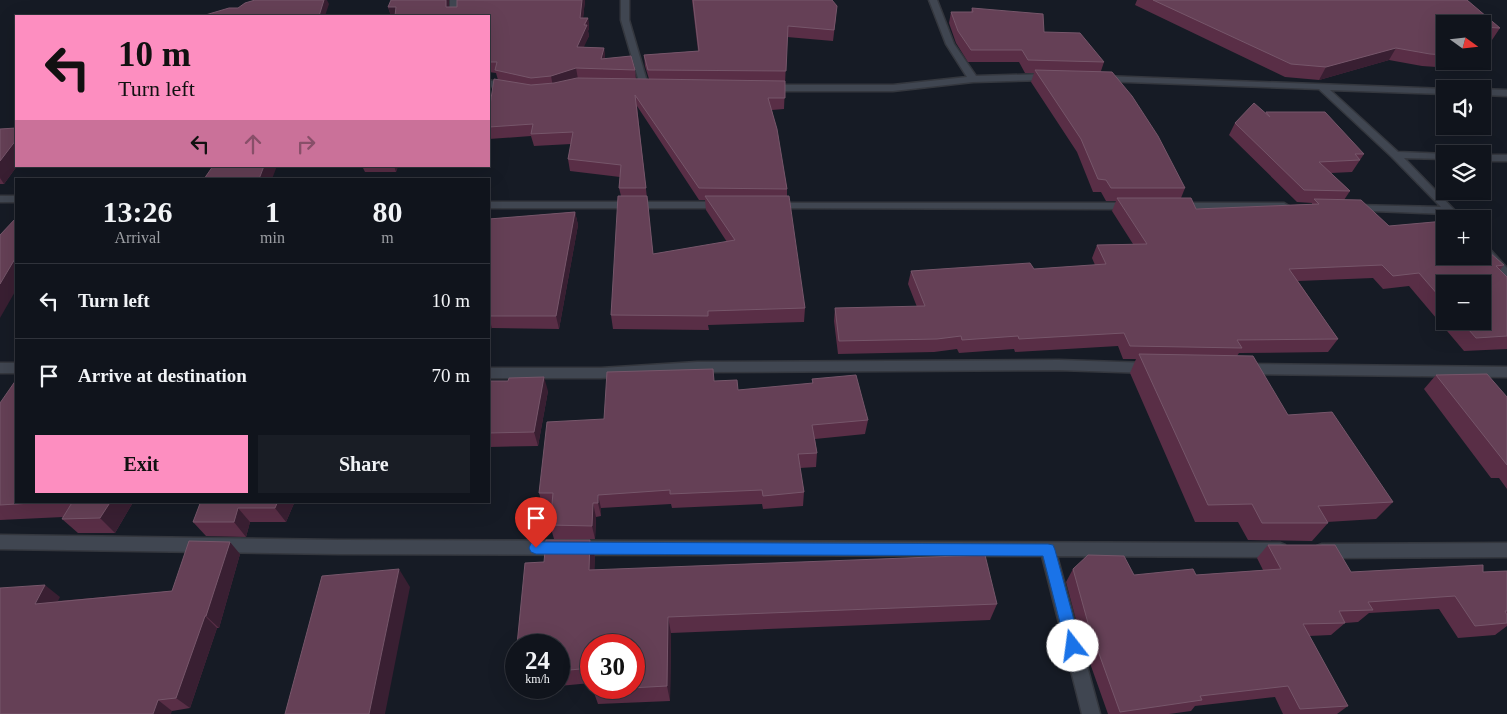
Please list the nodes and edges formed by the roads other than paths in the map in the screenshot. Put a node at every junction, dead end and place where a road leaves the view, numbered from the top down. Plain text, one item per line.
1 (454, 0) edge
2 (625, 0) edge
3 (933, 0) edge
4 (454, 15) edge
5 (1055, 77) edge
6 (973, 79) junction
7 (1094, 79) edge
8 (490, 83) edge
9 (644, 85) edge
10 (756, 88) edge
11 (1323, 88) junction
12 (1436, 91) edge
13 (519, 92) edge
14 (1491, 92) edge
15 (1507, 93) edge
16 (1394, 155) junction
17 (1436, 156) edge
18 (1491, 158) edge
19 (1507, 158) edge
20 (0, 199) edge
21 (15, 200) edge
22 (490, 204) edge
23 (736, 206) edge
24 (766, 206) edge
25 (1142, 206) edge
26 (1172, 206) edge
27 (1291, 206) edge
28 (1341, 208) edge
29 (1449, 210) edge
30 (1436, 214) edge
31 (1491, 257) edge
32 (1507, 274) edge
33 (0, 368) edge
34 (15, 368) edge
35 (1164, 368) edge
36 (1232, 369) edge
37 (1507, 372) edge
38 (490, 373) edge
39 (0, 542) edge
40 (1048, 550) junction
41 (1507, 550) edge
42 (1091, 714) edge

1 - 4 street
2 - 9 street
3 - 6 street
5 - 6 street
6 - 10 street
7 - 11 street
8 - 13 street
11 - 12 street
11 - 16 street
14 - 15 street
16 - 17 street
16 - 29 street
18 - 19 street
20 - 21 street
22 - 23 street
24 - 25 street
26 - 27 street
28 - 30 street
31 - 32 street
33 - 34 street
35 - 38 street
36 - 37 street
39 - 40 street
40 - 41 street
40 - 42 street

